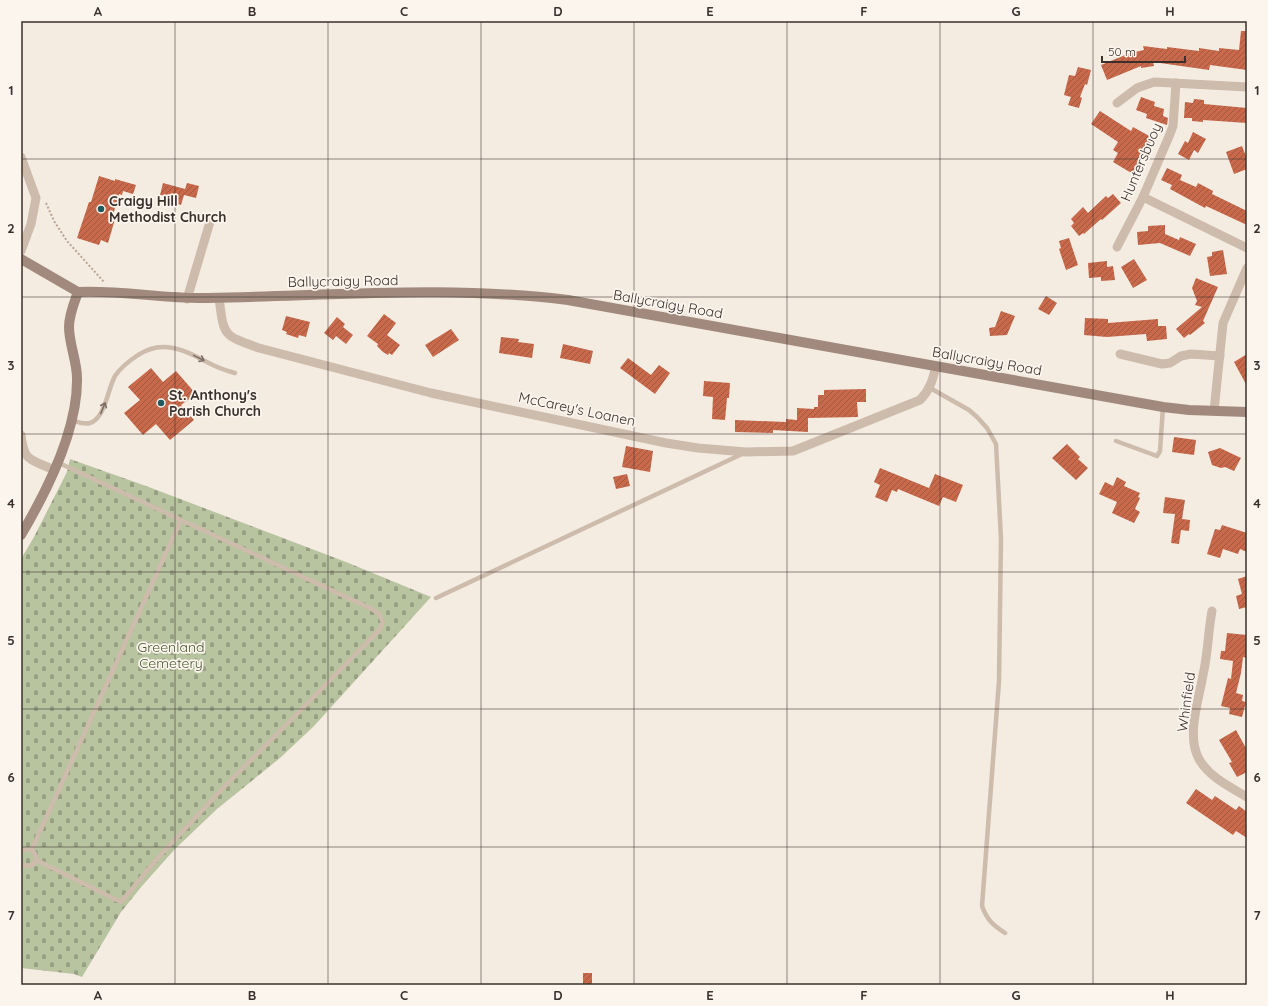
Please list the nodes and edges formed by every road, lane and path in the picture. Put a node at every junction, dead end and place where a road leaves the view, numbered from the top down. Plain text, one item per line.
1 (1176, 83) junction
2 (1247, 87) edge
3 (1117, 103) dead end
4 (21, 157) edge
5 (1143, 197) junction
6 (44, 198) dead end
7 (210, 222) dead end
8 (1117, 248) dead end
9 (1247, 248) edge
10 (21, 251) edge
11 (21, 259) edge
12 (1247, 268) edge
13 (78, 292) junction
14 (110, 292) junction
15 (219, 298) junction
16 (187, 299) junction
17 (1120, 354) dead end
18 (1220, 356) junction
19 (936, 366) junction
20 (235, 373) dead end
21 (930, 388) junction
22 (1163, 407) junction
23 (1214, 411) junction
24 (1247, 412) edge
25 (72, 420) junction
26 (21, 435) edge
27 (1116, 441) dead end
28 (746, 452) junction
29 (56, 466) junction
30 (181, 520) junction
31 (21, 534) edge
32 (436, 598) dead end
33 (1212, 611) dead end
34 (1247, 797) edge
35 (32, 850) junction
36 (21, 852) edge
37 (36, 860) junction
38 (21, 863) edge
39 (1005, 933) dead end

1 - 2 street
1 - 3 street
1 - 5 street, Huntersbuoy
4 - 10 street
5 - 8 street, Huntersbuoy
5 - 9 street
6 - 14 path
7 - 16 street
11 - 13 street
12 - 18 street
13 - 14 street, Ballycraigy Road
13 - 25 street
14 - 16 street, Ballycraigy Road
15 - 16 street, Ballycraigy Road
15 - 19 street, Ballycraigy Road
15 - 28 street, McCarey's Loanen
17 - 18 street
18 - 23 street
19 - 21 street, McCarey's Loanen
19 - 22 street, Ballycraigy Road
25 -> 20 lane
21 - 28 street, McCarey's Loanen
21 - 39 lane
22 - 23 street, Ballycraigy Road
22 - 27 lane
23 - 24 street, Ballycraigy Road
25 - 29 street
26 - 29 street
28 - 32 lane
29 - 30 lane
29 - 31 street
30 - 35 lane
30 - 37 lane
33 - 34 street, Whinfield
35 - 36 lane
35 - 37 lane
37 - 38 lane

